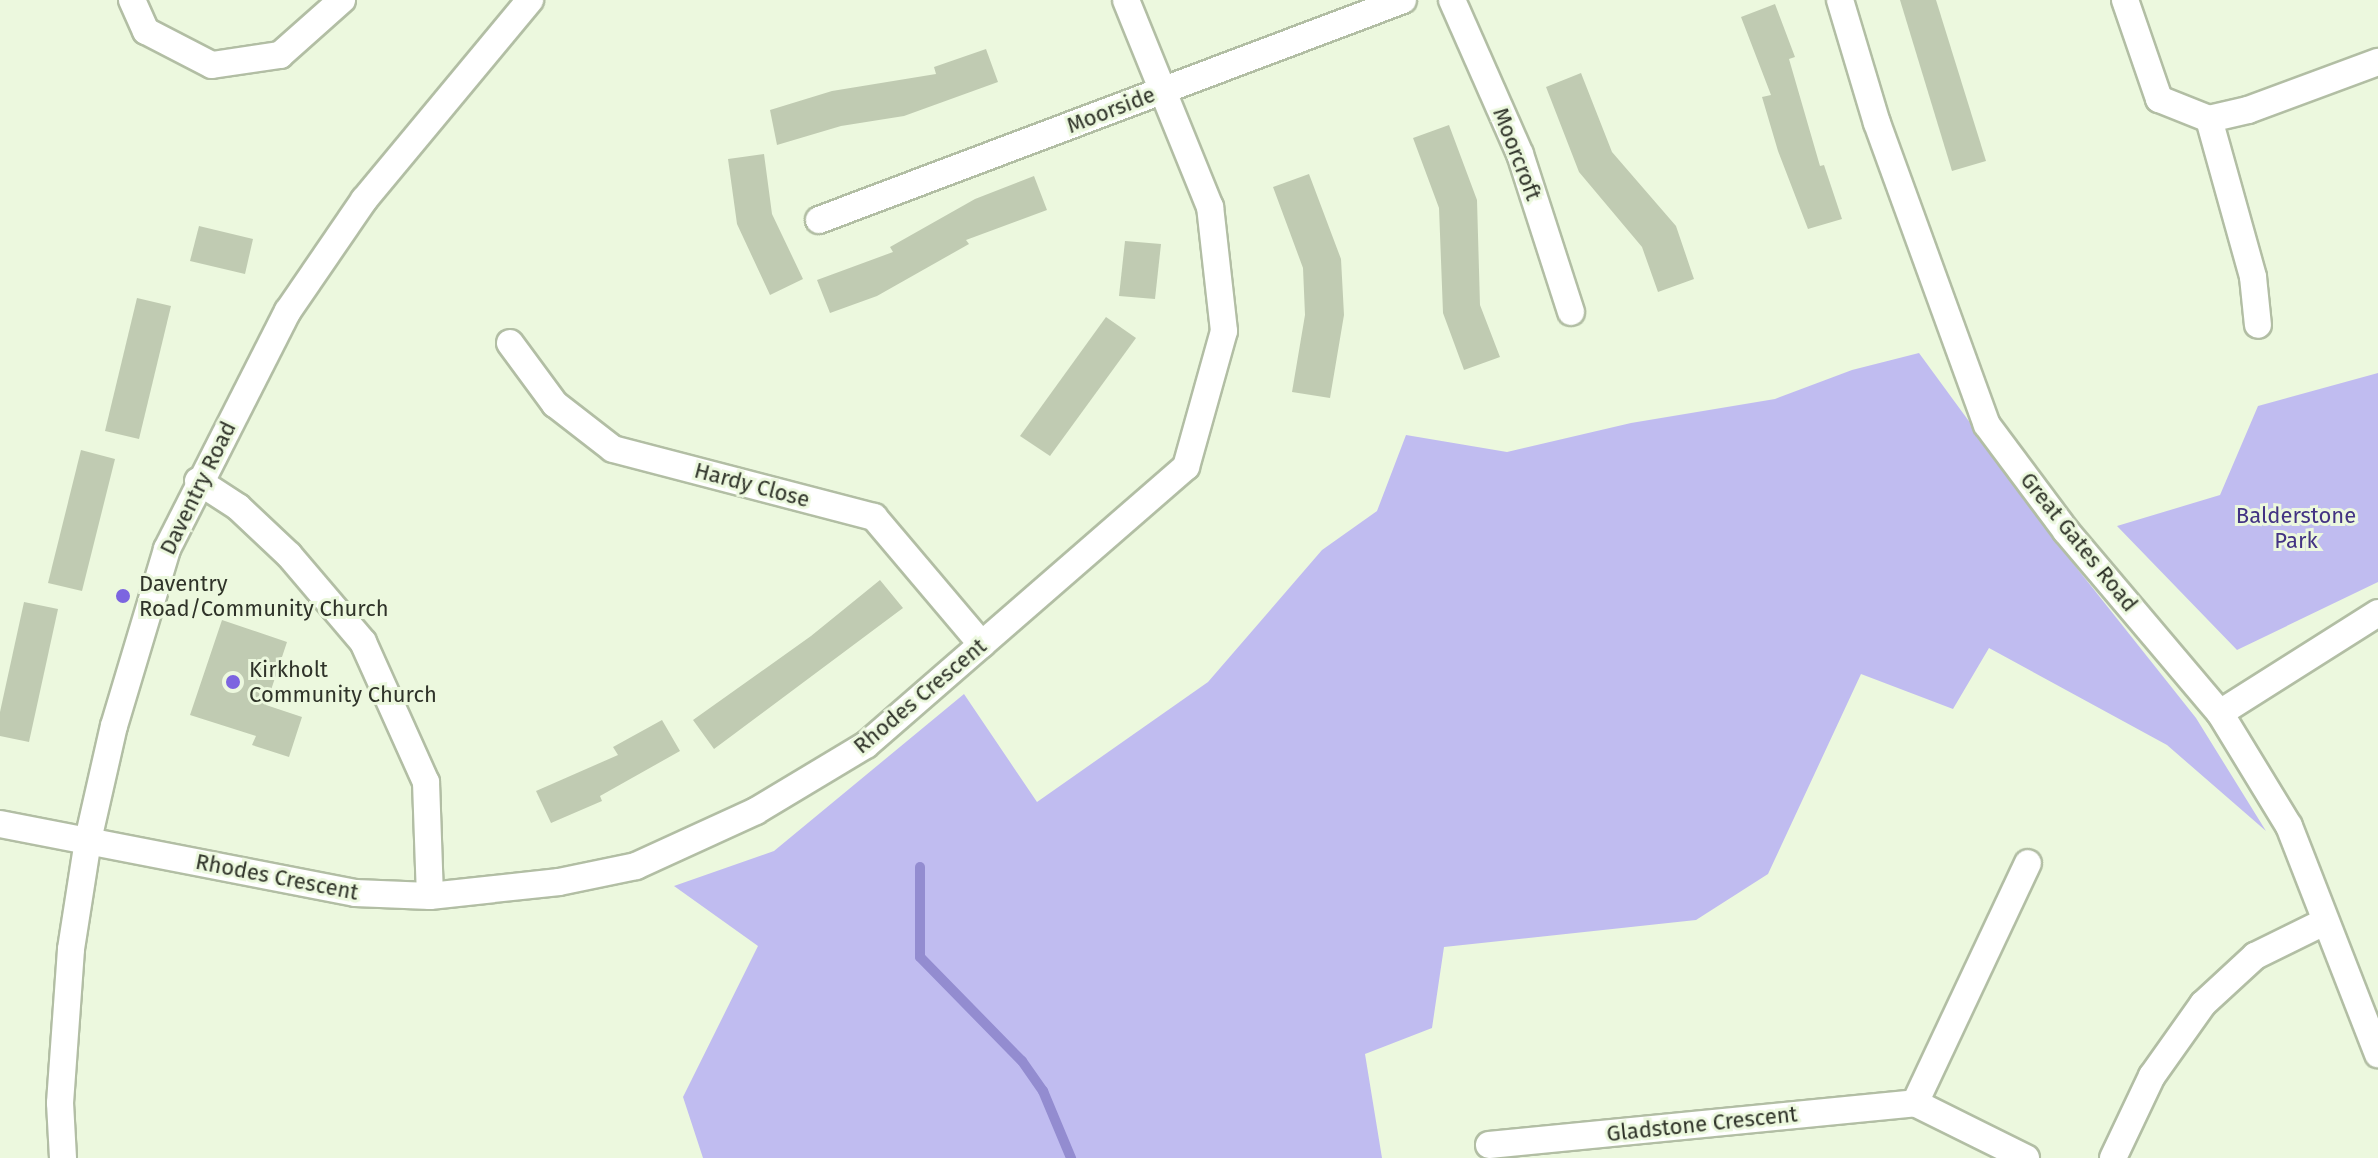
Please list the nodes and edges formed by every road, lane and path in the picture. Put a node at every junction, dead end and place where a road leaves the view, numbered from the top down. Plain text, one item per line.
1 (132, 0) edge
2 (342, 0) edge
3 (530, 0) edge
4 (1126, 0) edge
5 (1403, 0) edge
6 (1452, 0) edge
7 (1840, 0) edge
8 (2125, 0) edge
9 (2378, 62) edge
10 (1163, 90) junction
11 (2209, 119) junction
12 (819, 220) dead end
13 (1571, 312) dead end
14 (2258, 325) dead end
15 (510, 343) dead end
16 (198, 481) junction
17 (2378, 613) edge
18 (982, 645) junction
19 (2220, 713) junction
20 (0, 824) edge
21 (88, 840) junction
22 (2028, 863) dead end
23 (430, 896) junction
24 (2324, 922) junction
25 (2378, 1054) edge
26 (1915, 1103) junction
27 (1489, 1145) dead end
28 (63, 1158) edge
29 (2026, 1158) edge
30 (2113, 1158) edge

1 - 2 street
3 - 16 street, Daventry Road
4 - 10 street, Rhodes Crescent
5 - 10 street, Moorside
6 - 13 street, Moorcroft
7 - 19 street, Great Gates Road
8 - 11 street
9 - 11 street
10 - 12 street, Moorside
10 - 18 street, Rhodes Crescent
11 - 14 street
15 - 18 street, Hardy Close
16 - 21 street, Daventry Road
16 - 23 street
17 - 19 street
18 - 23 street, Rhodes Crescent
19 - 24 street, Great Gates Road
20 - 21 street, Rhodes Crescent
21 - 23 street, Rhodes Crescent
21 - 28 street, Daventry Road
22 - 26 street
24 - 25 street, Great Gates Road
24 - 30 street
26 - 27 street, Gladstone Crescent
26 - 29 street

